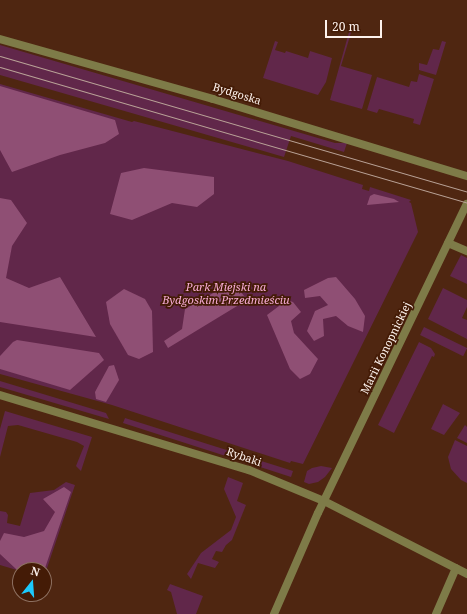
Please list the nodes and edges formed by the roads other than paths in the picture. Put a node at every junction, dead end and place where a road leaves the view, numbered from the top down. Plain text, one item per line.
1 (0, 39) edge
2 (467, 176) edge
3 (467, 204) edge
4 (448, 243) junction
5 (467, 251) edge
6 (0, 395) edge
7 (324, 501) junction
8 (456, 568) junction
9 (467, 574) edge
10 (274, 614) edge
11 (436, 614) edge

1 - 2 street, Bydgoska
3 - 4 street, Marii Konopnickiej
4 - 5 street
4 - 7 street, Marii Konopnickiej
6 - 7 street, Rybaki
7 - 8 street, Rybaki
7 - 10 street, Marii Konopnickiej
8 - 9 street, Rybaki
8 - 11 street

